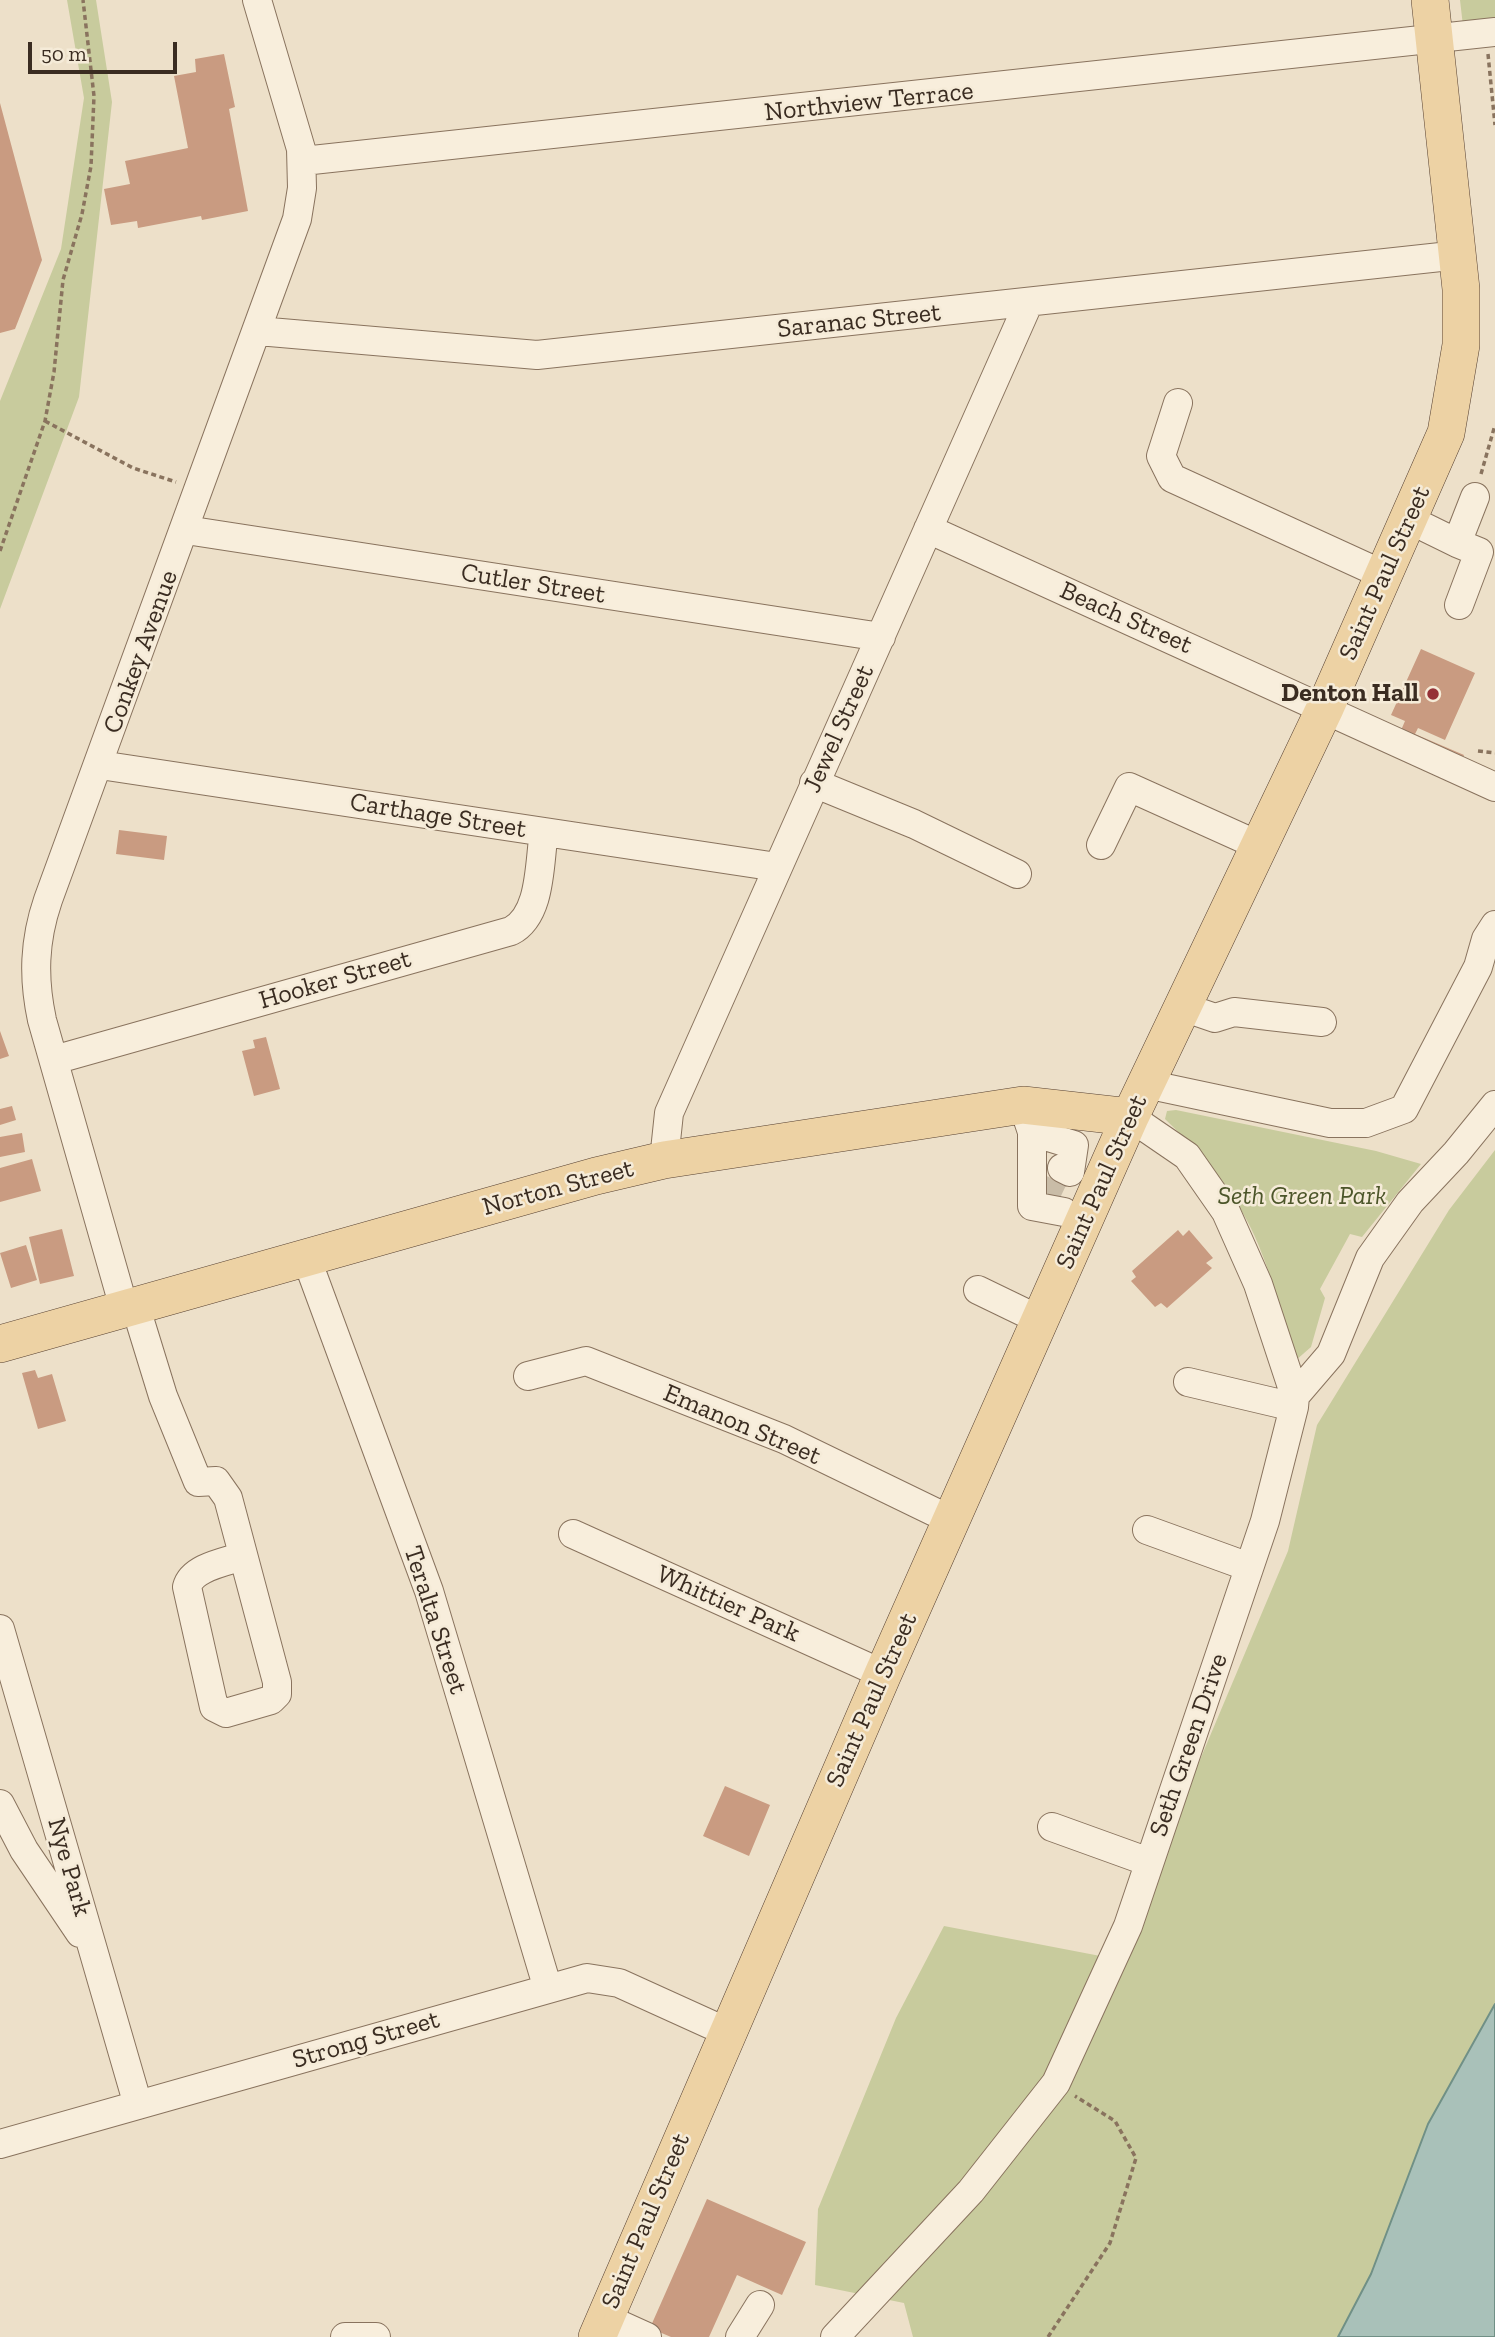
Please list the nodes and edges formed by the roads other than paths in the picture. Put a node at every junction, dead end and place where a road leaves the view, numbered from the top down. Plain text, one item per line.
1 (257, 0) edge
2 (1430, 0) edge
3 (1490, 33) edge
4 (1436, 40) junction
5 (303, 162) junction
6 (1459, 255) junction
7 (1029, 302) junction
8 (258, 331) junction
9 (1178, 403) dead end
10 (1475, 497) road end
11 (1408, 519) junction
12 (928, 528) junction
13 (186, 530) junction
14 (1457, 543) junction
15 (1384, 575) junction
16 (1459, 605) dead end
17 (881, 637) junction
18 (1325, 708) junction
19 (100, 765) junction
20 (814, 783) junction
21 (1495, 787) edge
22 (544, 832) junction
23 (1101, 845) dead end
24 (1260, 846) junction
25 (777, 867) junction
26 (1017, 874) dead end
27 (1495, 925) edge
28 (1183, 1007) junction
29 (1322, 1022) dead end
30 (54, 1060) junction
31 (1146, 1084) junction
32 (1495, 1105) edge
33 (1130, 1117) junction
34 (664, 1160) junction
35 (1053, 1176) junction
36 (306, 1257) junction
37 (978, 1290) dead end
38 (129, 1307) junction
39 (1040, 1320) junction
40 (0, 1344) edge
41 (528, 1376) dead end
42 (1188, 1382) dead end
43 (1295, 1401) junction
44 (951, 1520) junction
45 (1147, 1530) dead end
46 (573, 1534) dead end
47 (243, 1556) junction
48 (1249, 1567) junction
49 (0, 1629) edge
50 (883, 1674) junction
51 (0, 1804) edge
52 (1052, 1827) dead end
53 (1149, 1862) junction
54 (94, 1954) junction
55 (548, 1989) junction
56 (727, 2032) junction
57 (138, 2105) junction
58 (0, 2144) edge
59 (760, 2305) dead end
60 (601, 2328) edge
61 (345, 2337) edge
62 (376, 2337) edge
63 (648, 2337) edge
64 (740, 2337) edge
65 (835, 2337) edge

1 - 5 street, Conkey Avenue
2 - 4 main road, Saint Paul Street
3 - 4 street, Northview Terrace
4 - 5 street, Northview Terrace
4 - 6 main road, Saint Paul Street
5 - 8 street, Conkey Avenue
6 - 7 street, Saranac Street
6 - 11 main road, Saint Paul Street
7 - 8 street, Saranac Street
7 - 12 street, Jewel Street
8 - 13 street, Conkey Avenue
9 - 15 street
10 - 14 street
11 - 14 street
11 - 15 main road, Saint Paul Street
12 - 17 street, Jewel Street
12 - 18 street, Beach Street
13 - 17 street, Cutler Street
13 - 19 street, Conkey Avenue
14 - 16 street
15 - 18 main road, Saint Paul Street
17 - 20 street, Jewel Street
18 - 21 street, Beach Street
18 - 24 main road, Saint Paul Street
19 - 22 street, Carthage Street
19 - 30 street, Conkey Avenue
20 - 25 street, Jewel Street
20 - 26 street
22 - 25 street, Carthage Street
22 - 30 street, Hooker Street
23 - 24 street
24 - 28 main road, Saint Paul Street
25 - 34 street, Jewel Street
27 - 31 street
28 - 29 street
28 - 31 main road, Saint Paul Street
30 - 38 street, Conkey Avenue
31 - 33 main road, Saint Paul Street
32 - 43 street
33 - 35 main road, Norton Street
33 - 35 main road, Saint Paul Street
33 - 43 street
34 - 35 main road, Norton Street
34 - 36 main road, Norton Street
35 - 39 main road, Saint Paul Street
36 - 38 main road, Norton Street
36 - 55 street, Teralta Street
37 - 39 street
38 - 40 main road, Norton Street
38 - 47 street, Conkey Avenue
39 - 44 main road, Saint Paul Street
41 - 44 street, Emanon Street
42 - 43 street
43 - 48 street, Seth Green Drive
44 - 50 main road, Saint Paul Street
45 - 48 street
46 - 50 street, Whittier Park
47 - 47 street
48 - 53 street, Seth Green Drive
49 - 54 street, Nye Park
50 - 56 main road, Saint Paul Street
51 - 54 street
52 - 53 street
53 - 65 street, Seth Green Drive
54 - 57 street, Nye Park
55 - 56 street, Strong Street
55 - 57 street, Strong Street
56 - 60 main road, Saint Paul Street
57 - 58 street, Strong Street
59 - 64 street
60 - 63 street
61 - 62 street

